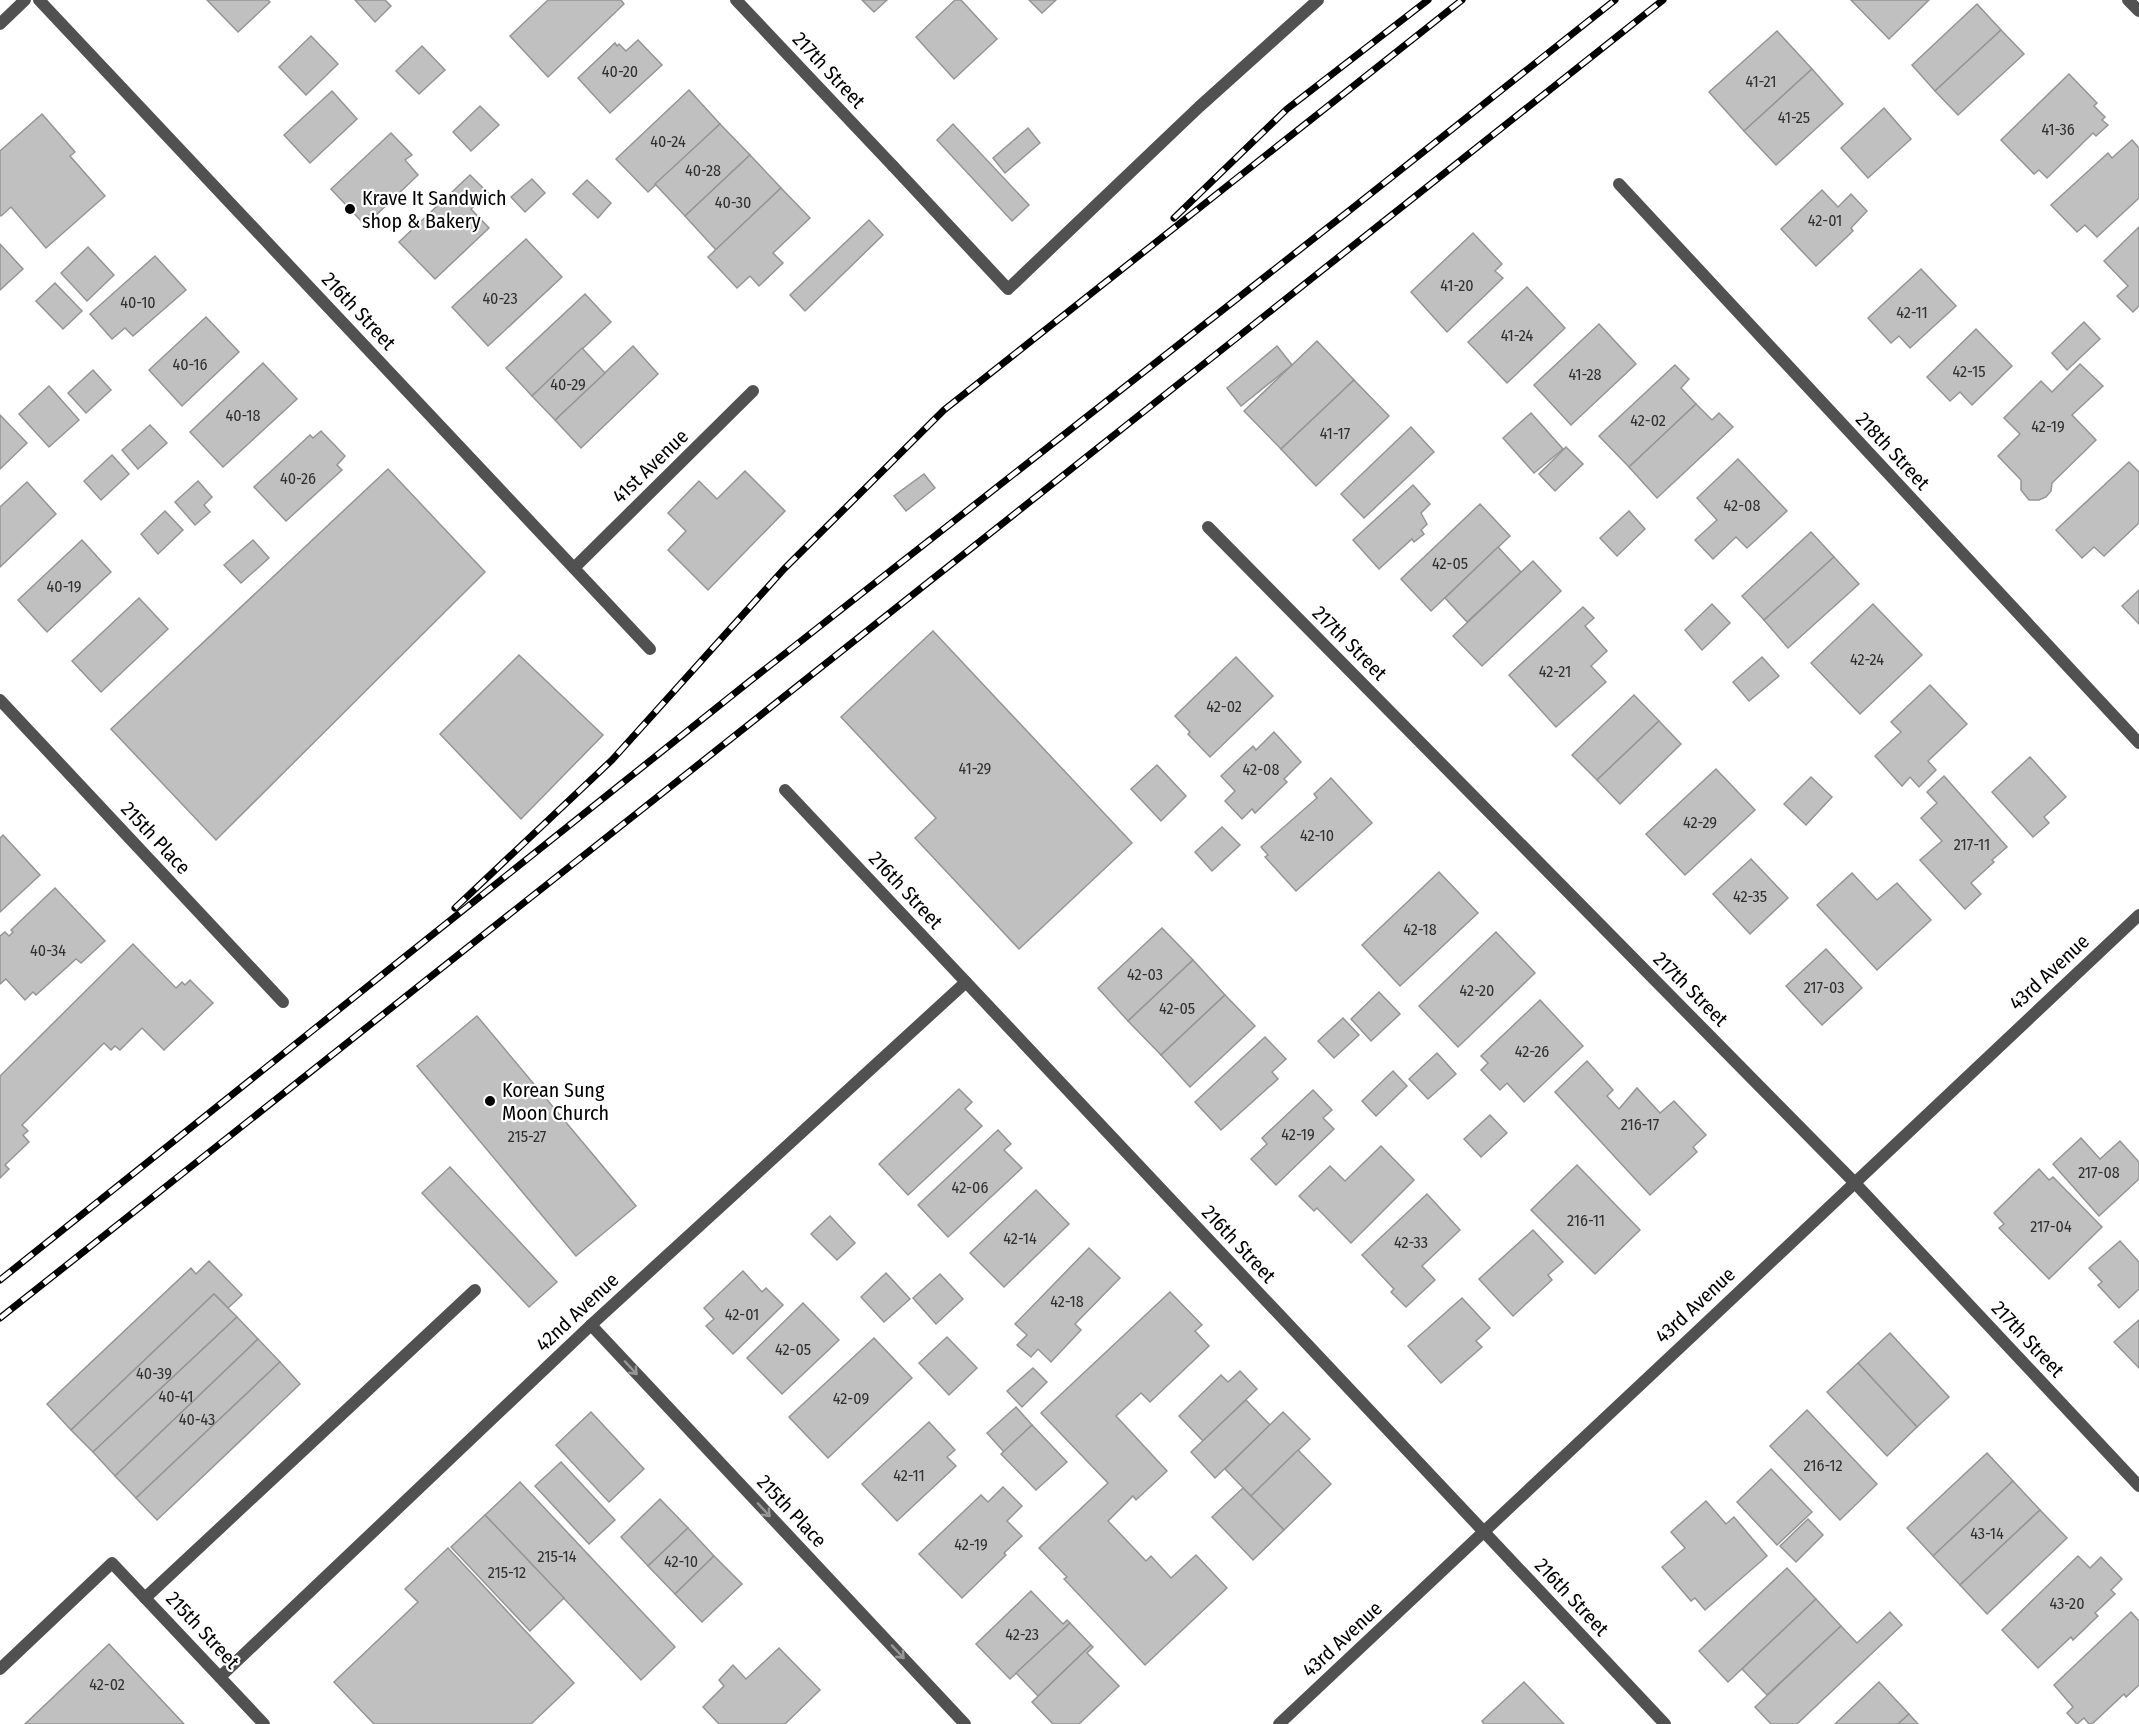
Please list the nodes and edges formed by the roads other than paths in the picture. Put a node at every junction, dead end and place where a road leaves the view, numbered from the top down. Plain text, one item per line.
1 (26, 0) edge
2 (39, 0) edge
3 (736, 0) edge
4 (1318, 0) edge
5 (2128, 0) edge
6 (2139, 11) edge
7 (0, 24) edge
8 (1619, 184) dead end
9 (753, 391) dead end
10 (1208, 526) dead end
11 (574, 568) junction
12 (650, 649) dead end
13 (0, 700) edge
14 (2139, 743) edge
15 (785, 790) dead end
16 (2139, 915) edge
17 (966, 982) junction
18 (283, 1002) dead end
19 (1854, 1182) junction
20 (475, 1290) dead end
21 (591, 1325) junction
22 (2139, 1485) edge
23 (1484, 1533) junction
24 (145, 1598) junction
25 (0, 1669) edge
26 (220, 1677) junction
27 (264, 1724) edge
28 (965, 1724) edge
29 (1279, 1724) edge
30 (1665, 1724) edge

1 - 7 street
2 - 11 street, 216th Street
3 - 4 street, 217th Street
5 - 6 street
8 - 14 street, 218th Street
9 - 11 street, 41st Avenue
10 - 19 street, 217th Street
11 - 12 street, 216th Street
13 - 18 street, 215th Place
15 - 17 street, 216th Street
16 - 19 street, 43rd Avenue
17 - 21 street, 42nd Avenue
17 - 23 street, 216th Street
19 - 22 street, 217th Street
19 - 23 street, 43rd Avenue
20 - 24 street
21 - 26 street, 42nd Avenue
21 -> 28 street, 215th Place
23 - 29 street, 43rd Avenue
23 - 30 street, 216th Street
24 - 25 street, 215th Street
24 - 26 street, 215th Street
26 - 27 street, 215th Street

